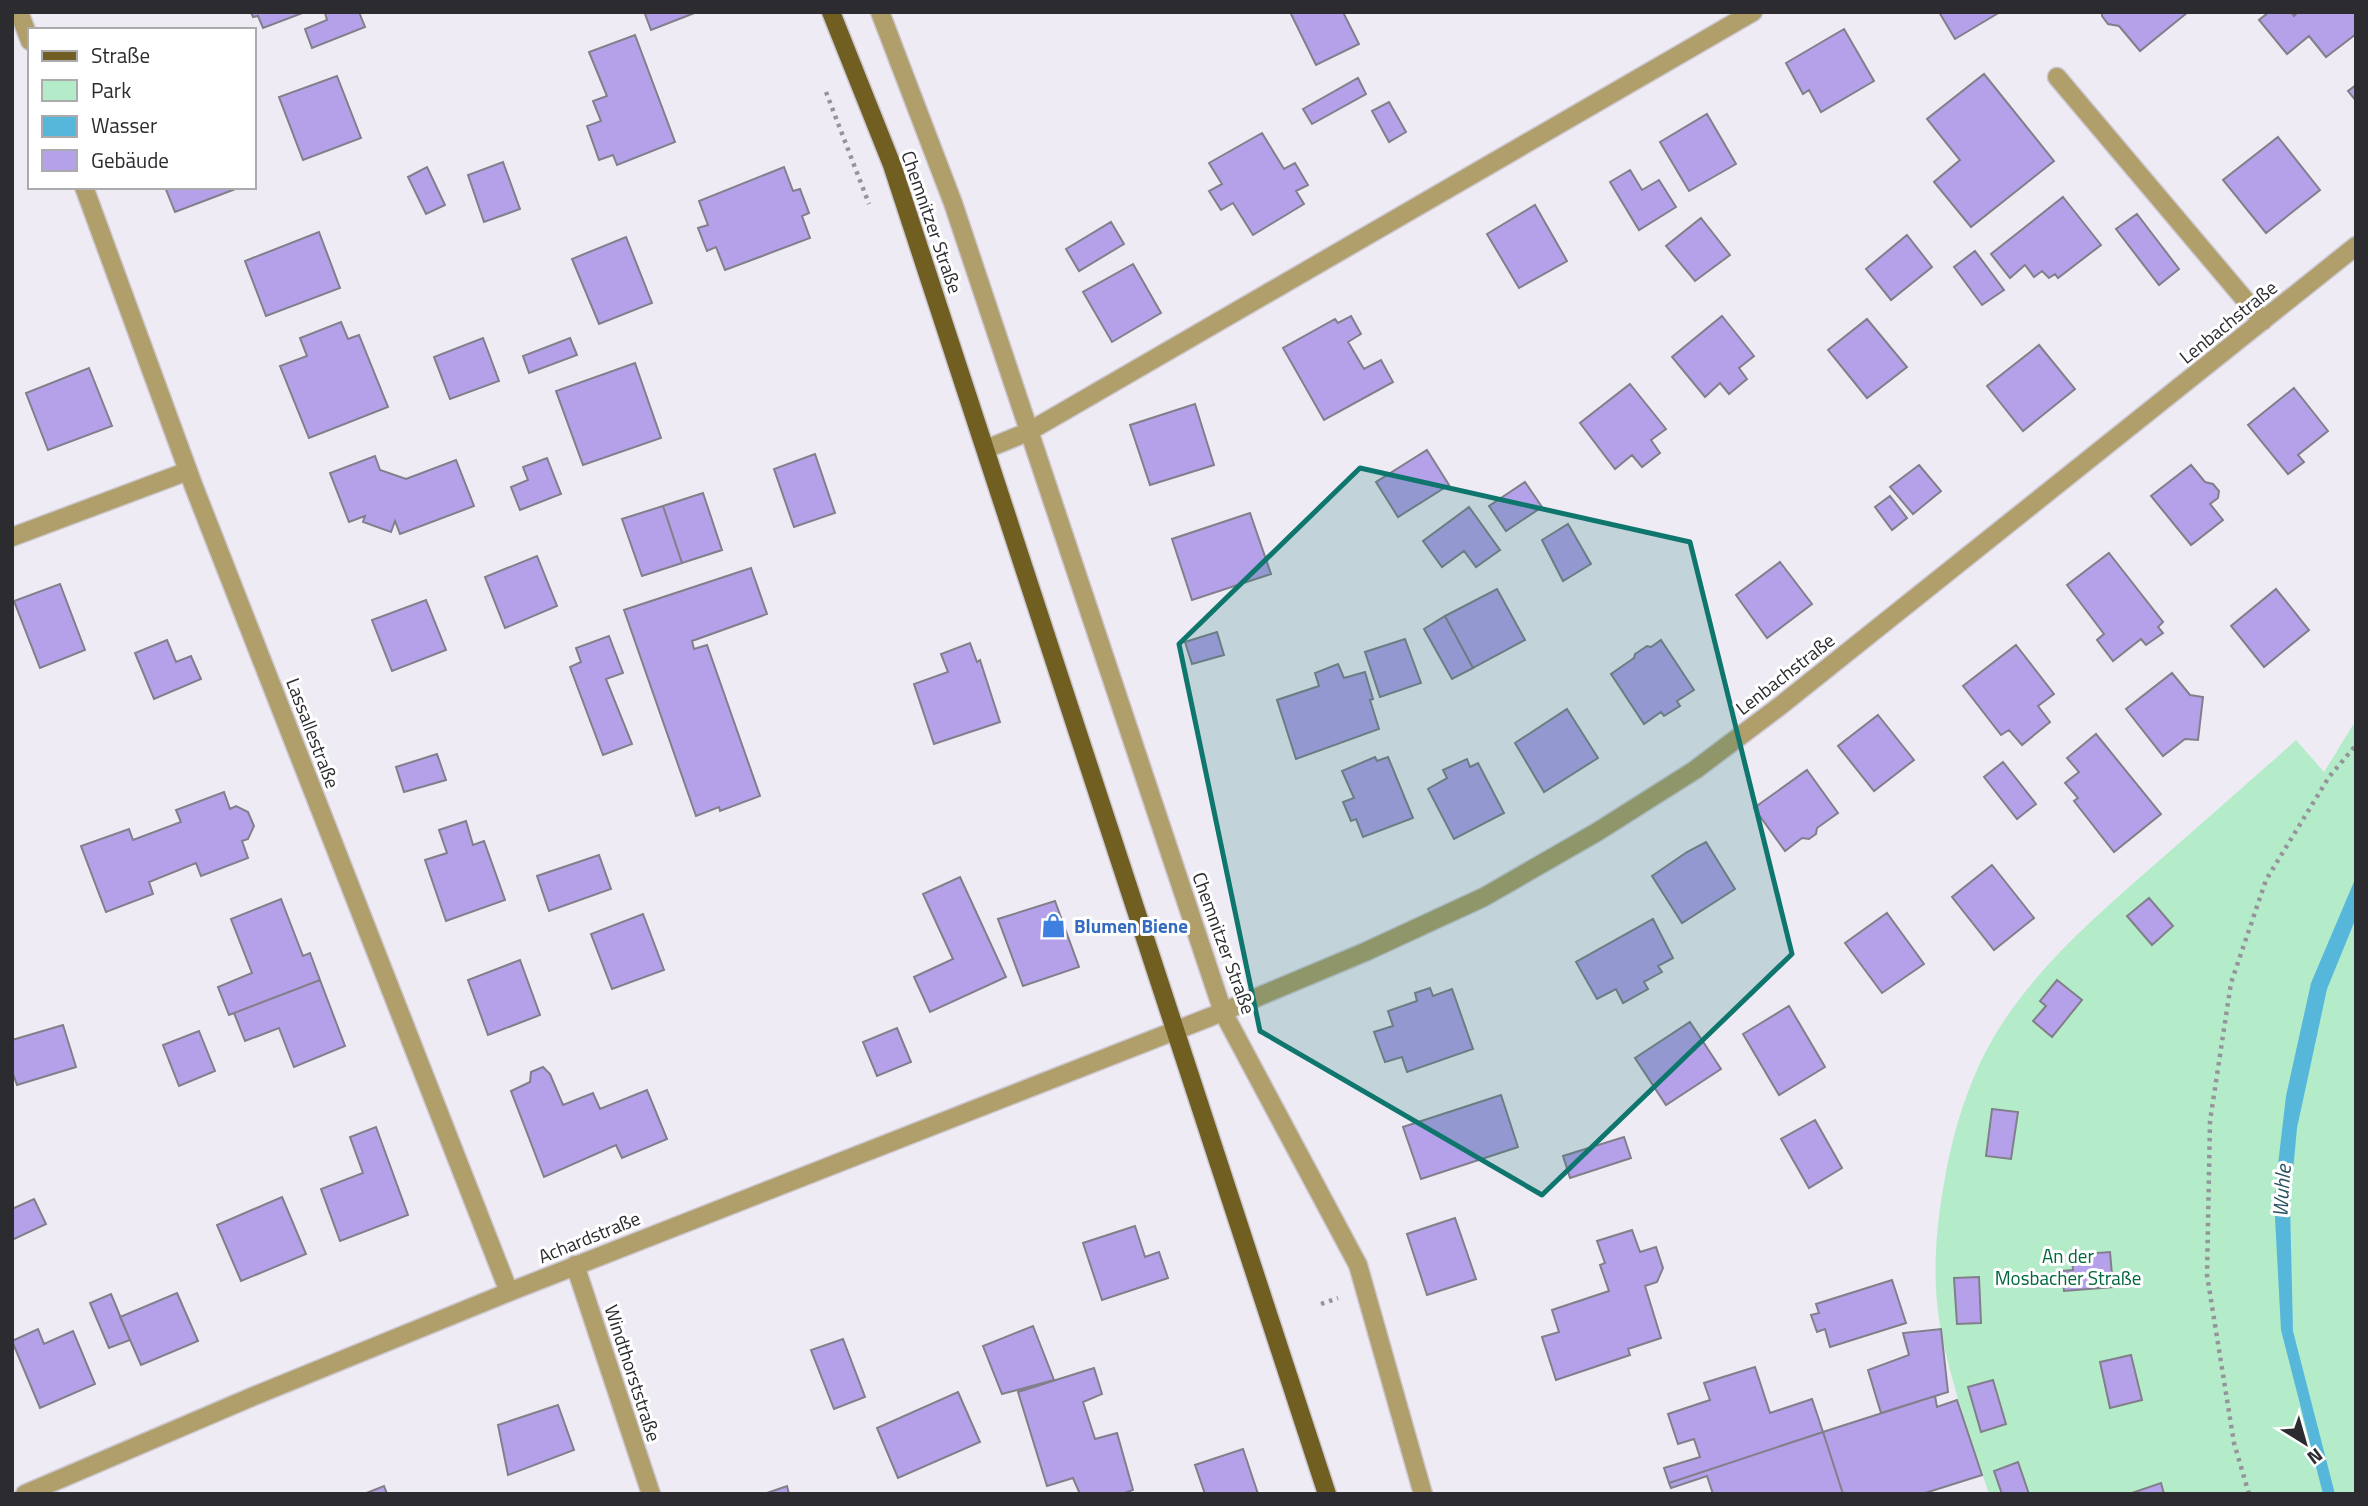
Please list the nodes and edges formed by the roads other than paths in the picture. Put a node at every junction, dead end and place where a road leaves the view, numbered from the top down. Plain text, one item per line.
1 (19, 12) edge
2 (831, 12) edge
3 (880, 12) edge
4 (1753, 12) edge
5 (28, 36) edge
6 (2057, 77) dead end
7 (85, 189) edge
8 (2356, 246) edge
9 (2263, 321) junction
10 (1028, 432) junction
11 (986, 449) junction
12 (188, 471) junction
13 (12, 537) edge
14 (1223, 1012) junction
15 (1174, 1031) junction
16 (575, 1265) junction
17 (509, 1292) junction
18 (30, 1493) edge
19 (651, 1494) edge
20 (1327, 1494) edge
21 (1423, 1494) edge

1 - 5 street
2 - 11 main road, Chemnitzer Straße
3 - 10 street, Chemnitzer Straße
4 - 10 street
6 - 9 street
7 - 12 street, Lassallestraße
8 - 9 street, Lenbachstraße
9 - 14 street, Lenbachstraße
10 - 11 street
10 - 14 street, Chemnitzer Straße
11 - 15 main road, Chemnitzer Straße
12 - 13 street
12 - 17 street, Lassallestraße
14 - 15 street, Lenbachstraße
14 - 21 street, Chemnitzer Straße
15 - 16 street, Achardstraße
15 - 20 main road, Chemnitzer Straße
16 - 17 street, Achardstraße
16 - 19 street, Windthorststraße
17 - 18 street, Achardstraße

